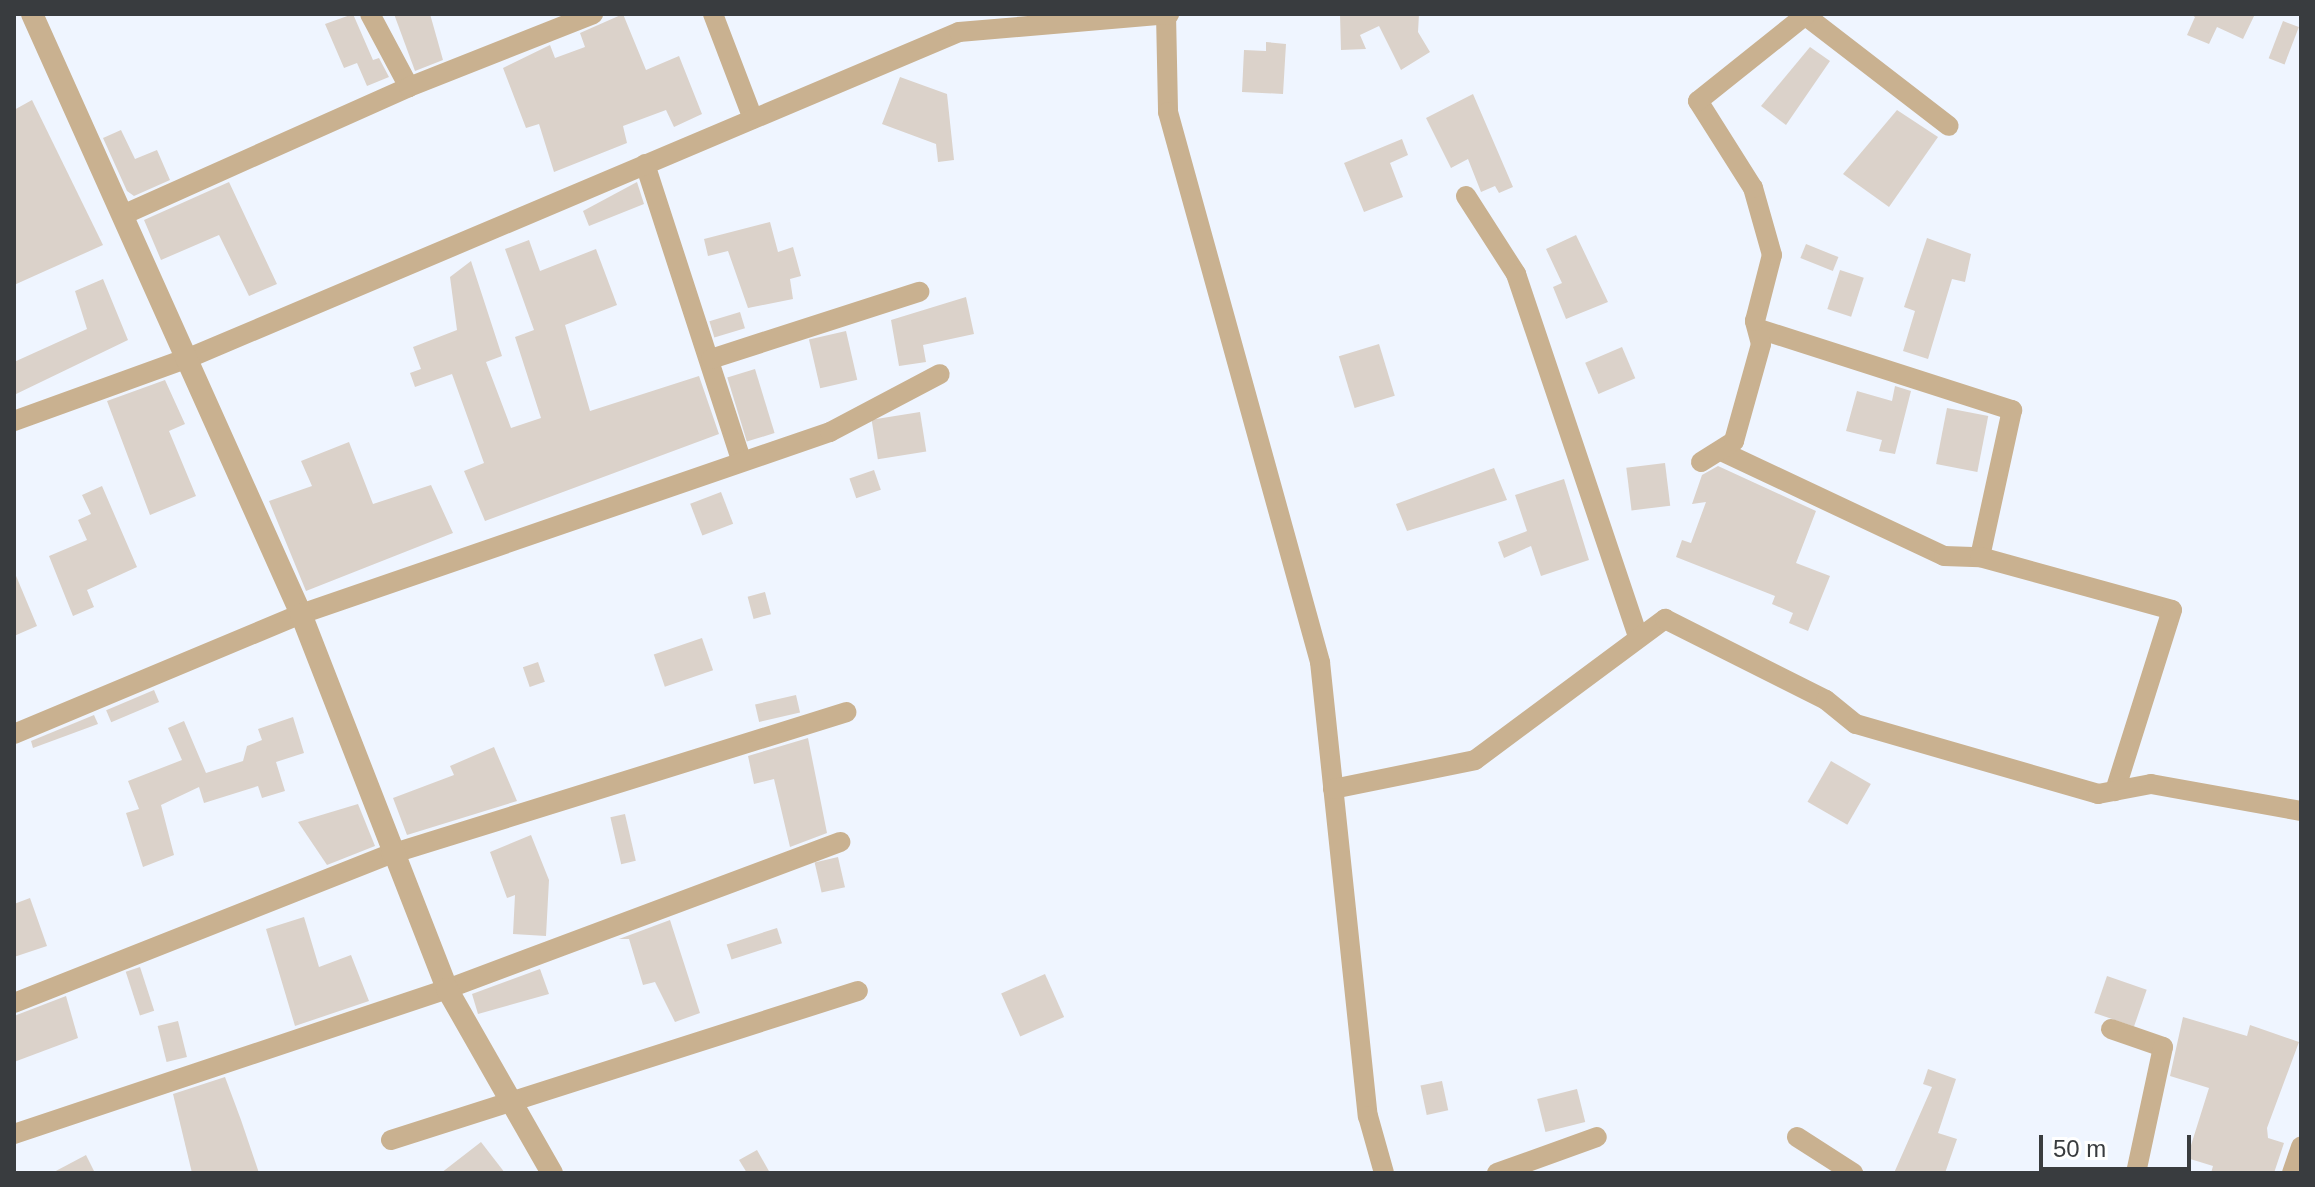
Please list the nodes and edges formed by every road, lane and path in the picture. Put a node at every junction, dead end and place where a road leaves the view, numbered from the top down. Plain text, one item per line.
1 (32, 14) edge
2 (370, 14) edge
3 (593, 14) edge
4 (713, 14) edge
5 (1167, 14) edge
6 (1806, 15) edge
7 (409, 87) junction
8 (753, 119) junction
9 (1949, 126) dead end
10 (645, 164) junction
11 (1466, 196) dead end
12 (125, 214) junction
13 (919, 292) dead end
14 (1759, 329) junction
15 (191, 357) junction
16 (711, 359) junction
17 (940, 374) dead end
18 (14, 421) edge
19 (1721, 451) junction
20 (741, 459) junction
21 (1701, 462) dead end
22 (1980, 557) junction
23 (301, 614) junction
24 (1637, 634) junction
25 (846, 712) dead end
26 (14, 734) edge
27 (1333, 789) junction
28 (2115, 791) junction
29 (2301, 811) edge
30 (840, 842) dead end
31 (391, 854) junction
32 (447, 989) junction
33 (858, 991) dead end
34 (14, 1003) edge
35 (2111, 1029) dead end
36 (504, 1099) junction
37 (14, 1134) edge
38 (1597, 1137) dead end
39 (1797, 1137) dead end
40 (391, 1140) dead end
41 (2301, 1147) edge
42 (552, 1173) edge
43 (1384, 1173) edge
44 (1497, 1173) edge
45 (1853, 1173) edge
46 (2136, 1173) edge
47 (2292, 1173) edge

1 - 12 street
2 - 7 street
3 - 7 street
4 - 8 street
5 - 8 street
5 - 27 street
6 - 9 street
6 - 14 street
7 - 12 street
8 - 10 street
10 - 15 street
10 - 16 street
11 - 24 street
12 - 15 street
13 - 16 street
14 - 19 street
14 - 22 street
15 - 18 street
15 - 23 street
16 - 20 street
17 - 20 street
19 - 21 street
19 - 22 street
20 - 23 street
22 - 28 street
23 - 26 street
23 - 31 street
24 - 27 street
24 - 28 street
25 - 31 street
27 - 43 street
28 - 29 street
30 - 32 street
31 - 32 street
31 - 34 street
32 - 36 street
32 - 37 street
33 - 36 street
35 - 46 street
36 - 40 street
36 - 42 street
38 - 44 street
39 - 45 street
41 - 47 street

